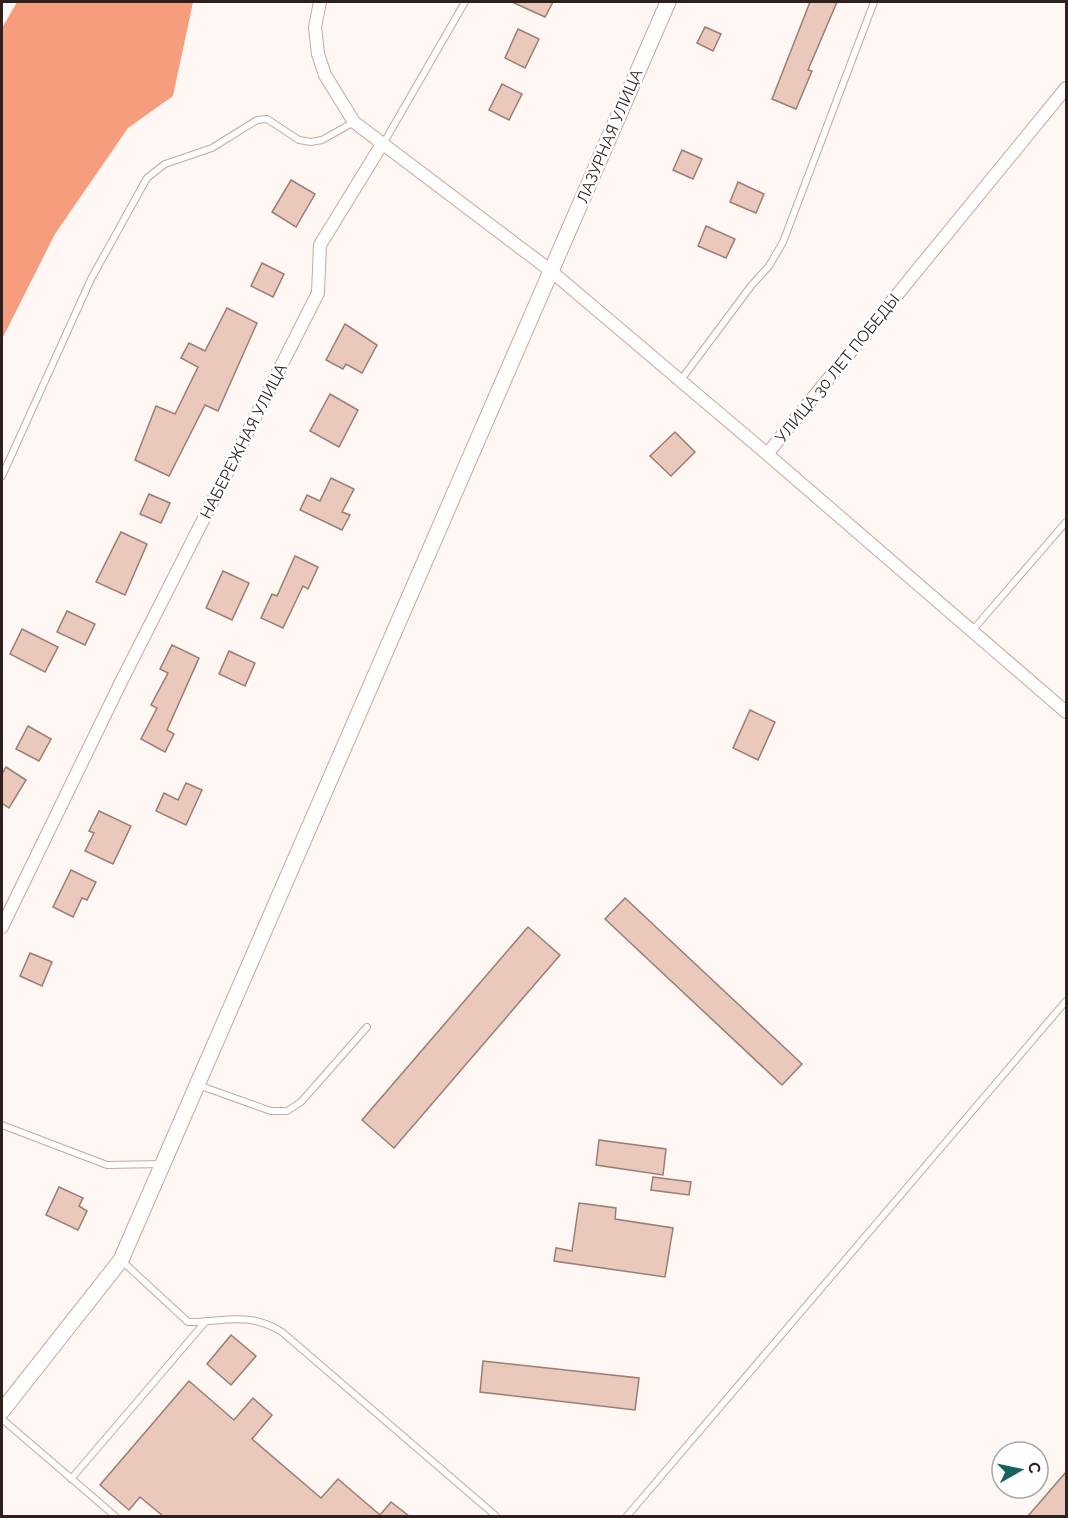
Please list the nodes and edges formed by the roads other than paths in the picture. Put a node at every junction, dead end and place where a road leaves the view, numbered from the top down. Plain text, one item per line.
1 (320, 2) edge
2 (465, 2) edge
3 (668, 2) edge
4 (874, 2) edge
5 (1066, 88) edge
6 (354, 122) junction
7 (382, 144) junction
8 (550, 271) junction
9 (680, 381) junction
10 (766, 454) junction
11 (2, 476) edge
12 (1066, 522) edge
13 (972, 631) junction
14 (1066, 712) edge
15 (2, 927) edge
16 (1066, 1001) edge
17 (367, 1027) dead end
18 (197, 1084) junction
19 (2, 1125) edge
20 (163, 1164) junction
21 (121, 1260) junction
22 (206, 1321) junction
23 (2, 1411) edge
24 (2, 1419) edge
25 (71, 1479) junction
26 (115, 1516) edge
27 (496, 1516) edge
28 (627, 1516) edge

1 - 6 street
2 - 7 lane
3 - 8 street, ЛАЗУРНАЯ УЛИЦА
4 - 9 lane
5 - 10 street, УЛИЦА 30 ЛЕТ ПОБЕДЫ
6 - 7 street
6 - 11 lane
7 - 8 street
7 - 15 street, НАБЕРЕЖНАЯ УЛИЦА
8 - 9 street
8 - 18 street, ЛАЗУРНАЯ УЛИЦА
9 - 10 street
10 - 13 street, УЛИЦА 30 ЛЕТ ПОБЕДЫ
12 - 13 lane
13 - 14 street, УЛИЦА 30 ЛЕТ ПОБЕДЫ
16 - 28 lane
17 - 18 lane
18 - 20 street, ЛАЗУРНАЯ УЛИЦА
19 - 20 lane
20 - 21 street, ЛАЗУРНАЯ УЛИЦА
21 - 22 lane
21 - 23 street, ЛАЗУРНАЯ УЛИЦА
22 - 25 lane
22 - 27 lane
24 - 25 lane
25 - 26 lane

